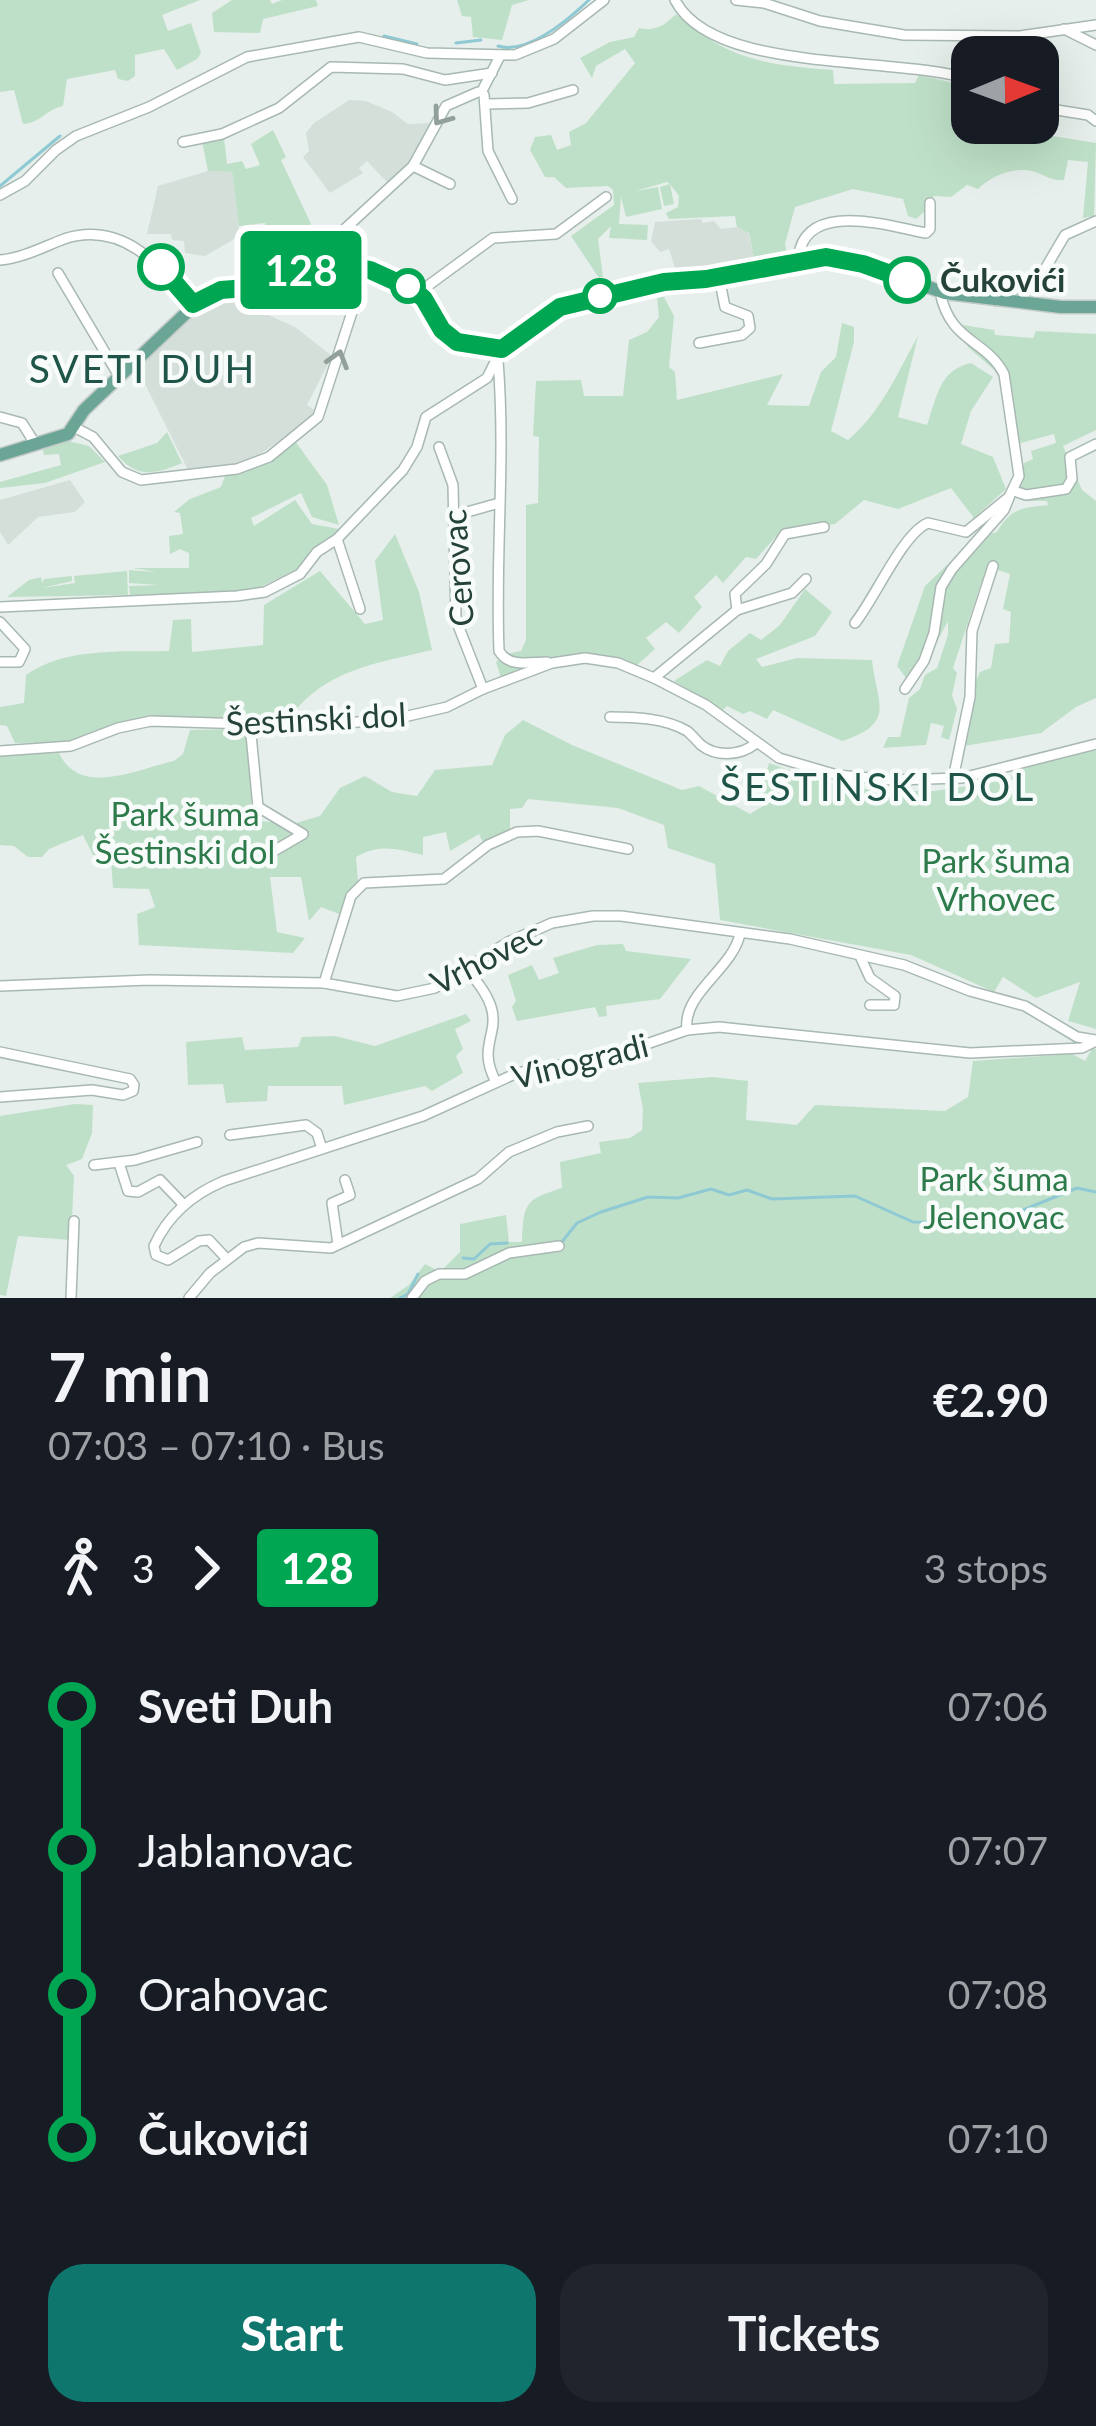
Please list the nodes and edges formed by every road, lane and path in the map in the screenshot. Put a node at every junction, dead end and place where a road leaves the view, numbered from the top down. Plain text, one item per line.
1 (604, 0) edge
2 (675, 0) edge
3 (736, 0) edge
4 (1096, 25) edge
5 (1062, 28) junction
6 (1096, 45) edge
7 (500, 56) junction
8 (491, 73) junction
9 (951, 75) edge
10 (573, 89) dead end
11 (483, 95) junction
12 (1059, 110) edge
13 (1096, 121) edge
14 (183, 142) dead end
15 (413, 166) junction
16 (450, 184) dead end
17 (0, 195) edge
18 (605, 197) dead end
19 (512, 199) dead end
20 (930, 203) dead end
21 (1096, 221) edge
22 (0, 260) edge
23 (798, 260) junction
24 (316, 263) junction
25 (366, 269) junction
26 (58, 273) dead end
27 (719, 277) junction
28 (940, 292) junction
29 (418, 293) junction
30 (998, 301) junction
31 (193, 304) junction
32 (1096, 307) edge
33 (699, 343) dead end
34 (497, 354) junction
35 (119, 376) junction
36 (0, 417) edge
37 (74, 427) junction
38 (1096, 444) edge
39 (36, 445) junction
40 (439, 446) dead end
41 (0, 455) edge
42 (1012, 494) junction
43 (499, 503) junction
44 (453, 516) junction
45 (824, 526) dead end
46 (337, 538) junction
47 (993, 566) dead end
48 (806, 579) dead end
49 (0, 607) edge
50 (360, 609) dead end
51 (737, 610) junction
52 (0, 622) edge
53 (856, 623) dead end
54 (0, 662) edge
55 (552, 663) junction
56 (654, 678) junction
57 (905, 688) dead end
58 (482, 689) junction
59 (610, 717) dead end
60 (250, 724) junction
61 (1095, 741) edge
62 (755, 744) junction
63 (0, 751) edge
64 (953, 779) junction
65 (628, 849) dead end
66 (267, 855) dead end
67 (740, 934) junction
68 (860, 956) junction
69 (466, 970) junction
70 (324, 983) junction
71 (0, 986) edge
72 (870, 1006) dead end
73 (687, 1030) junction
74 (1078, 1037) junction
75 (1096, 1041) edge
76 (1073, 1049) junction
77 (0, 1052) edge
78 (496, 1082) junction
79 (0, 1097) edge
80 (588, 1126) dead end
81 (230, 1135) dead end
82 (197, 1142) dead end
83 (322, 1149) junction
84 (119, 1163) junction
85 (94, 1166) dead end
86 (345, 1180) dead end
87 (184, 1205) junction
88 (74, 1221) dead end
89 (338, 1244) junction
90 (560, 1246) dead end
91 (226, 1258) junction
92 (71, 1298) edge
93 (189, 1298) edge
94 (412, 1298) edge

1 - 7 street
2 - 9 street
3 - 5 street
4 - 5 street
5 - 6 street
7 - 8 street
7 - 17 street
8 - 11 street
8 - 14 street
10 - 11 street
11 -> 15 street
11 - 19 street
12 - 13 street
15 - 16 street
15 - 24 street
18 - 29 street
20 - 23 street
21 - 30 street
22 - 31 street
23 - 27 main road
23 - 28 main road
24 - 25 main road
24 - 31 main road
25 - 29 main road
37 -> 25 street
26 - 35 street
27 - 33 street
27 - 34 main road
28 - 30 main road
28 - 42 street
29 - 34 main road
30 - 32 main road
31 - 35 main road
34 - 43 street
34 - 46 street
35 - 37 main road
36 - 39 street
37 - 39 main road
38 - 42 street
39 - 41 main road
40 - 44 street, Cerovac
42 - 53 street
42 - 57 street
43 - 44 street
43 - 55 street
44 - 58 street, Cerovac
45 - 51 street
46 - 49 street
46 - 50 street
47 - 64 street
48 - 51 street
51 - 56 street
52 - 54 street
55 - 56 street, Šestinski dol
55 - 58 street, Šestinski dol
56 - 62 street, Šestinski dol
58 - 60 street, Šestinski dol
59 - 62 street
60 - 63 street, Šestinski dol
60 - 66 street
61 - 64 street, Šestinski dol
62 - 64 street, Šestinski dol
65 - 70 street
67 - 68 street, Vrhovec
67 - 69 street, Vrhovec
67 - 73 street
68 - 72 street
68 - 74 street, Vrhovec
69 - 70 street, Vrhovec
69 - 78 street
70 - 71 street, Vrhovec
73 - 76 street, Vinogradi
73 - 78 street, Vinogradi
74 - 75 street, Vrhovec
74 - 76 street
75 - 76 street, Vinogradi
77 - 79 street
78 - 83 street, Vinogradi
80 - 89 street
81 - 83 street
82 - 84 street
83 - 87 street, Vinogradi
84 - 85 street
84 - 87 street
86 - 89 street
87 - 91 street
88 - 92 street
89 - 91 street
90 - 94 street
91 - 93 street

